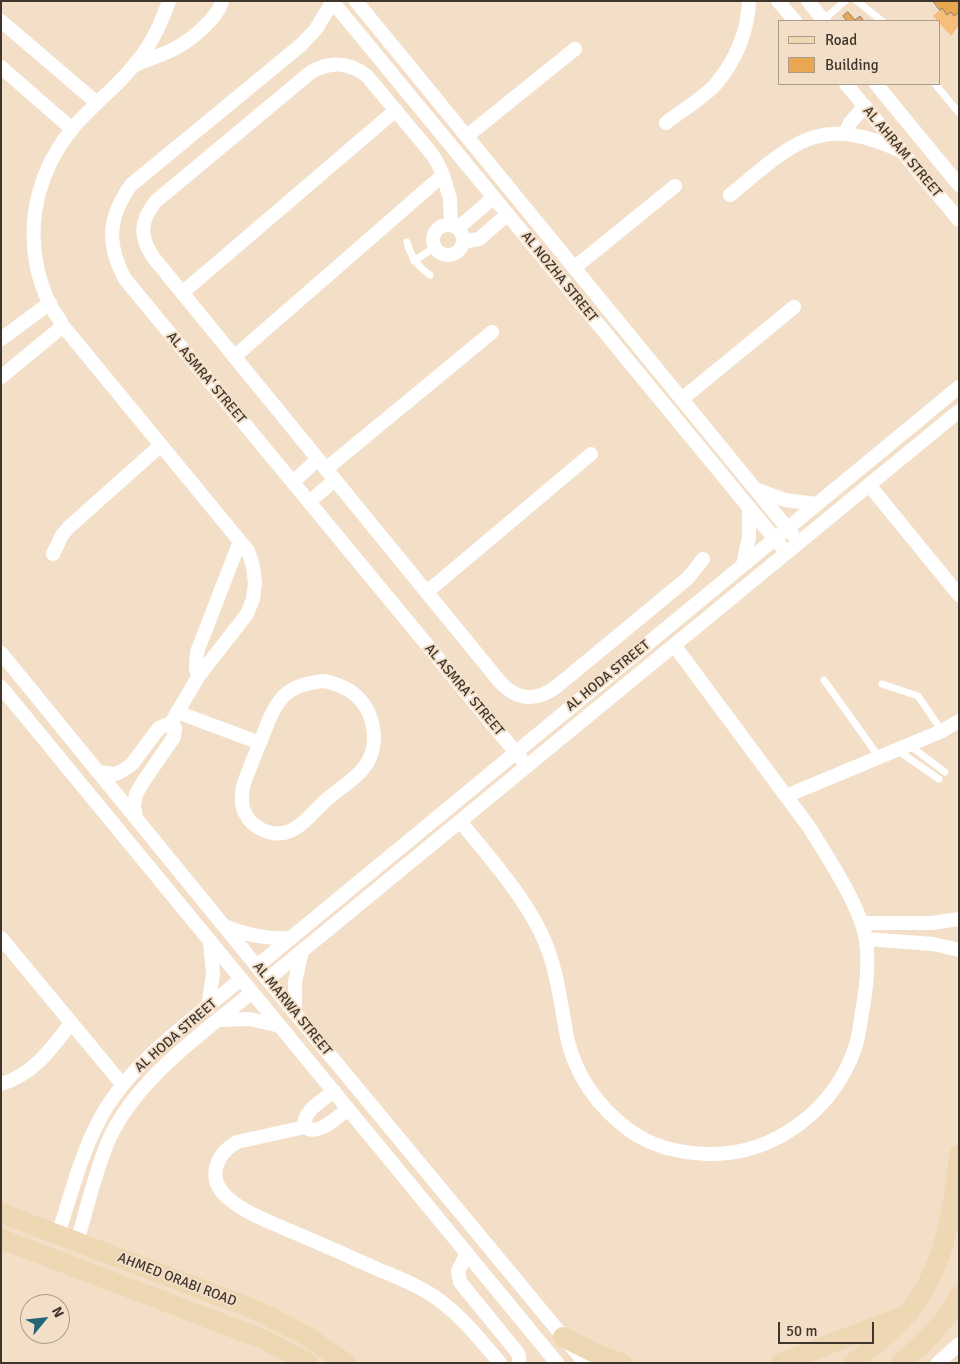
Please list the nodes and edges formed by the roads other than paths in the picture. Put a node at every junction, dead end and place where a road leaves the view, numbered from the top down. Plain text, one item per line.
1 (169, 1) edge
2 (222, 1) edge
3 (332, 1) edge
4 (356, 1) edge
5 (749, 1) edge
6 (778, 1) edge
7 (808, 1) edge
8 (846, 1) edge
9 (857, 1) edge
10 (794, 20) edge
11 (823, 20) edge
12 (825, 20) edge
13 (881, 20) edge
14 (1, 21) edge
15 (575, 50) dead end
16 (135, 65) junction
17 (1, 67) edge
18 (847, 85) edge
19 (877, 85) edge
20 (936, 85) edge
21 (97, 103) junction
22 (864, 106) junction
23 (396, 110) junction
24 (959, 112) edge
25 (666, 123) dead end
26 (72, 129) junction
27 (845, 134) junction
28 (467, 136) junction
29 (903, 152) junction
30 (443, 175) junction
31 (959, 185) edge
32 (675, 186) dead end
33 (730, 195) dead end
34 (494, 197) junction
35 (508, 214) junction
36 (959, 220) edge
37 (454, 227) junction
38 (407, 242) dead end
39 (463, 242) junction
40 (435, 247) junction
41 (414, 261) junction
42 (574, 268) junction
43 (430, 275) dead end
44 (182, 293) junction
45 (50, 304) junction
46 (794, 307) dead end
47 (63, 326) junction
48 (492, 332) dead end
49 (1, 339) edge
50 (234, 357) junction
51 (1, 377) edge
52 (959, 388) edge
53 (682, 399) junction
54 (959, 411) edge
55 (161, 445) junction
56 (591, 454) dead end
57 (326, 469) junction
58 (293, 482) junction
59 (869, 485) junction
60 (755, 489) junction
61 (309, 502) junction
62 (817, 504) junction
63 (749, 507) junction
64 (788, 528) junction
65 (775, 539) junction
66 (240, 541) junction
67 (799, 542) junction
68 (786, 553) junction
69 (53, 554) dead end
70 (703, 559) dead end
71 (743, 565) junction
72 (427, 592) junction
73 (959, 595) edge
74 (674, 645) junction
75 (1, 653) edge
76 (198, 677) junction
77 (824, 680) dead end
78 (882, 684) dead end
79 (1, 687) edge
80 (174, 717) junction
81 (959, 721) edge
82 (942, 730) junction
83 (260, 743) junction
84 (903, 747) junction
85 (516, 752) junction
86 (879, 757) junction
87 (527, 766) junction
88 (99, 772) junction
89 (945, 772) dead end
90 (939, 779) dead end
91 (786, 796) junction
92 (136, 817) junction
93 (460, 821) junction
94 (959, 919) edge
95 (862, 923) junction
96 (224, 926) junction
97 (1, 938) edge
98 (290, 938) junction
99 (866, 939) junction
100 (209, 941) junction
101 (959, 950) edge
102 (302, 952) junction
103 (257, 966) junction
104 (241, 979) junction
105 (268, 979) junction
106 (252, 992) junction
107 (208, 1008) junction
108 (295, 1012) junction
109 (218, 1020) junction
110 (71, 1023) junction
111 (280, 1026) junction
112 (1, 1084) edge
113 (122, 1084) junction
114 (334, 1092) junction
115 (348, 1109) junction
116 (305, 1127) junction
117 (958, 1161) edge
118 (1, 1213) edge
119 (58, 1234) junction
120 (1, 1239) edge
121 (77, 1242) junction
122 (467, 1253) junction
123 (144, 1268) junction
124 (136, 1290) junction
125 (959, 1296) edge
126 (906, 1315) junction
127 (564, 1337) junction
128 (959, 1344) edge
129 (308, 1363) edge
130 (346, 1363) edge
131 (500, 1363) edge
132 (519, 1363) edge
133 (557, 1363) edge
134 (585, 1363) edge
135 (622, 1363) edge
136 (780, 1363) edge
137 (853, 1363) edge
138 (900, 1363) edge
139 (938, 1363) edge

1 - 16 street
2 - 16 street
3 - 34 street, AL NOZHA STREET
3 - 58 street, AL ASMRA' STREET
4 - 28 street, AL NOZHA STREET
5 - 25 street
6 - 10 street
7 - 11 street
8 - 12 lane
9 - 13 lane
14 - 21 street
15 - 28 street
16 - 21 street
17 - 26 street
18 - 22 street, AL AHRAM STREET
19 - 31 street, AL AHRAM STREET
20 - 24 lane
21 - 26 street
22 - 27 street
22 - 29 street, AL AHRAM STREET
23 - 30 street
23 - 44 street
23 - 44 street
26 - 45 street
27 - 29 street
27 - 33 street
28 - 42 street, AL NOZHA STREET
29 - 36 street, AL AHRAM STREET
30 - 37 street
30 - 50 street
32 - 42 street
34 - 35 street, AL NOZHA STREET
34 - 37 street
35 - 39 street
35 - 63 street, AL NOZHA STREET
37 - 39 street
37 - 40 street
38 - 41 lane
39 - 40 street
40 - 41 lane
41 - 43 lane
42 - 53 street, AL NOZHA STREET
44 - 50 street
45 - 47 street
45 - 49 street
46 - 53 street
47 - 51 street
47 - 55 street
48 - 57 street
50 - 57 street
52 - 62 street, AL HODA STREET
53 - 60 street, AL NOZHA STREET
54 - 59 street, AL HODA STREET
55 - 66 street
55 - 69 street
56 - 72 street
57 - 58 street
57 - 61 street
57 - 72 street
58 - 61 street, AL ASMRA' STREET
59 - 67 street, AL HODA STREET
59 - 73 street
60 - 62 street
60 - 64 street, AL NOZHA STREET
61 - 85 street, AL ASMRA' STREET
62 - 64 street, AL HODA STREET
63 - 65 street, AL NOZHA STREET
63 - 71 street
64 - 65 street, AL HODA STREET
64 - 67 street, AL NOZHA STREET
65 - 68 street, AL NOZHA STREET
65 - 71 street, AL HODA STREET
66 - 76 street
66 - 76 street
67 - 68 street, AL HODA STREET
68 - 74 street, AL HODA STREET
70 - 72 street
71 - 85 street, AL HODA STREET
74 - 87 street, AL HODA STREET
74 - 91 street
75 - 88 street, AL MARWA STREET
76 - 80 street
77 - 86 lane
78 - 82 lane
79 - 100 street, AL MARWA STREET
80 - 83 street
80 - 88 street
80 - 92 street
81 - 82 street
82 - 84 street
83 - 83 street
84 - 86 street
84 - 89 lane
84 - 90 lane
85 - 87 street, AL ASMRA' STREET
85 - 98 street, AL HODA STREET
86 - 91 street
87 - 93 street, AL HODA STREET
88 - 92 street, AL MARWA STREET
91 - 95 street
92 - 96 street, AL MARWA STREET
93 - 99 street
93 - 102 street, AL HODA STREET
94 - 95 street
95 - 99 street
96 - 98 street
96 - 103 street, AL MARWA STREET
97 - 110 street
98 - 103 street, AL HODA STREET
99 - 101 street
100 - 104 street, AL MARWA STREET
100 - 107 street
102 - 105 street, AL HODA STREET
102 - 108 street
103 - 105 street, AL MARWA STREET
104 - 106 street, AL MARWA STREET
104 - 107 street, AL HODA STREET
105 - 108 street, AL MARWA STREET
106 - 109 street, AL HODA STREET
106 - 111 street, AL MARWA STREET
107 - 113 street, AL HODA STREET
108 - 127 street, AL MARWA STREET
109 - 111 street
109 - 121 street, AL HODA STREET
110 - 112 street
110 - 113 street
111 - 114 street, AL MARWA STREET
113 - 119 street, AL HODA STREET
114 - 115 street, AL MARWA STREET
114 - 116 street
115 - 116 street
115 - 122 street, AL MARWA STREET
116 - 131 street
117 - 126 street
118 - 119 street, AHMED ORABI ROAD
119 - 121 street, AHMED ORABI ROAD
120 - 124 street, AHMED ORABI ROAD
121 - 123 street, AHMED ORABI ROAD
122 - 132 street
122 - 133 street, AL MARWA STREET
123 - 124 street
123 - 130 street, AHMED ORABI ROAD
124 - 129 street, AHMED ORABI ROAD
125 - 138 street
126 - 136 street
126 - 137 street
127 - 134 street, AL MARWA STREET
127 - 135 street
128 - 139 street

